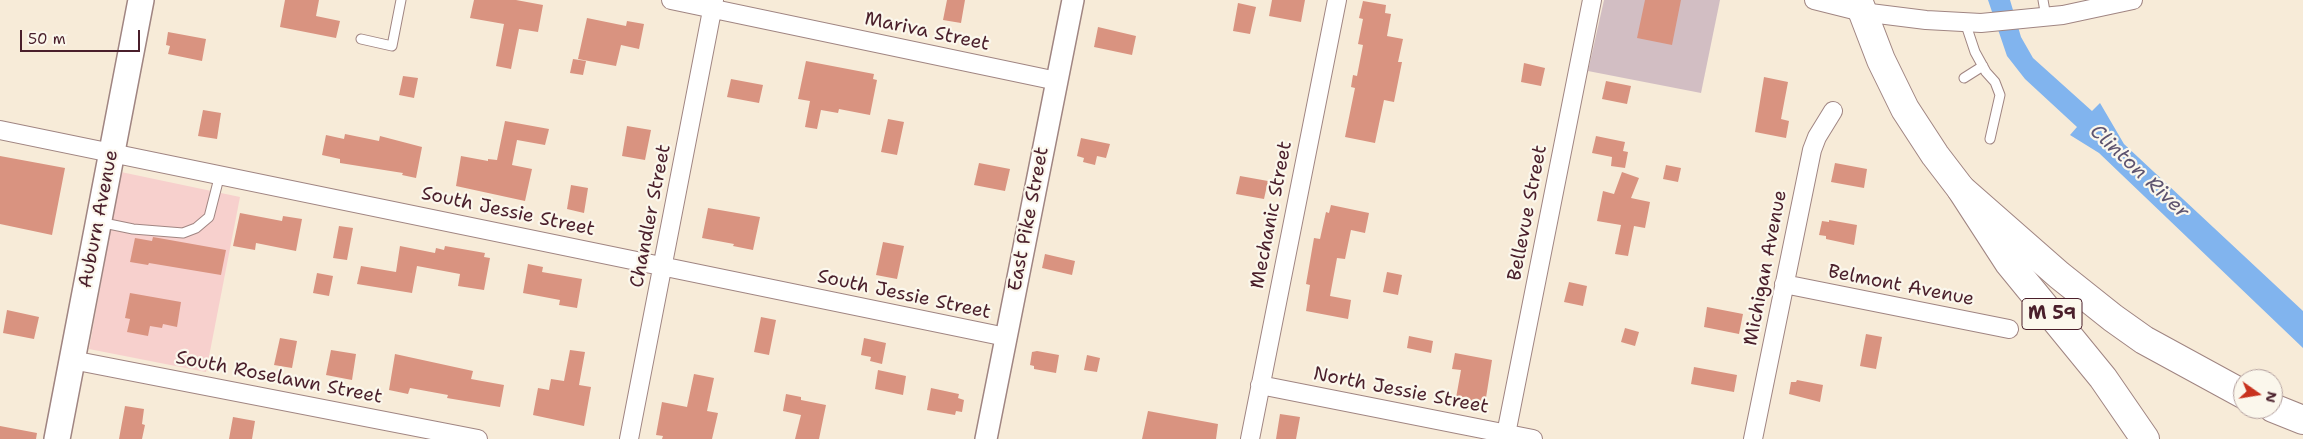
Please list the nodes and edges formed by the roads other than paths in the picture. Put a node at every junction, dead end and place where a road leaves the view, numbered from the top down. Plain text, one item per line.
1 (141, 0) edge
2 (402, 0) edge
3 (671, 0) edge
4 (1073, 0) edge
5 (1337, 0) edge
6 (1592, 0) edge
7 (1814, 0) edge
8 (2133, 0) edge
9 (713, 4) edge
10 (1860, 6) edge
11 (2040, 12) edge
12 (1973, 22) junction
13 (361, 40) dead end
14 (1983, 66) junction
15 (1964, 78) dead end
16 (1057, 81) junction
17 (1833, 111) dead end
18 (0, 130) edge
19 (1990, 139) dead end
20 (112, 152) junction
21 (220, 174) junction
22 (1961, 189) junction
23 (99, 222) junction
24 (664, 266) junction
25 (1784, 284) junction
26 (2009, 329) dead end
27 (1006, 337) junction
28 (72, 360) junction
29 (1260, 385) junction
30 (2233, 389) edge
31 (2283, 412) edge
32 (2303, 420) edge
33 (1506, 434) junction
34 (57, 439) edge
35 (478, 439) edge
36 (630, 439) edge
37 (986, 439) edge
38 (1250, 439) edge
39 (1533, 439) edge
40 (1753, 439) edge
41 (2144, 439) edge

1 - 20 main road, Auburn Avenue
2 - 13 lane
3 - 9 street, Mariva Street
4 - 16 street, East Pike Street
5 - 29 street, Mechanic Street
6 - 33 street, Bellevue Street
7 - 10 street
8 - 11 street
9 - 16 street, Mariva Street
9 - 24 street, Chandler Street
10 - 12 street
10 - 22 highway, M 59
11 - 12 street
12 - 14 lane
14 - 15 lane
14 - 19 lane
16 - 27 street, East Pike Street
17 - 25 street, Michigan Avenue
18 - 20 street, South Jessie Street
20 - 21 street, South Jessie Street
20 - 23 main road, Auburn Avenue
21 - 23 lane
21 - 24 street, South Jessie Street
22 - 30 highway
22 - 41 highway, M 59
23 - 28 main road, Auburn Avenue
24 - 27 street, South Jessie Street
24 - 36 street, Chandler Street
25 - 26 street, Belmont Avenue
25 - 40 street, Michigan Avenue
27 - 37 street, East Pike Street
28 - 34 main road, Auburn Avenue
28 - 35 street, South Roselawn Street
29 - 33 street, North Jessie Street
29 - 38 street, Mechanic Street
31 - 32 highway
33 - 39 street, North Jessie Street

